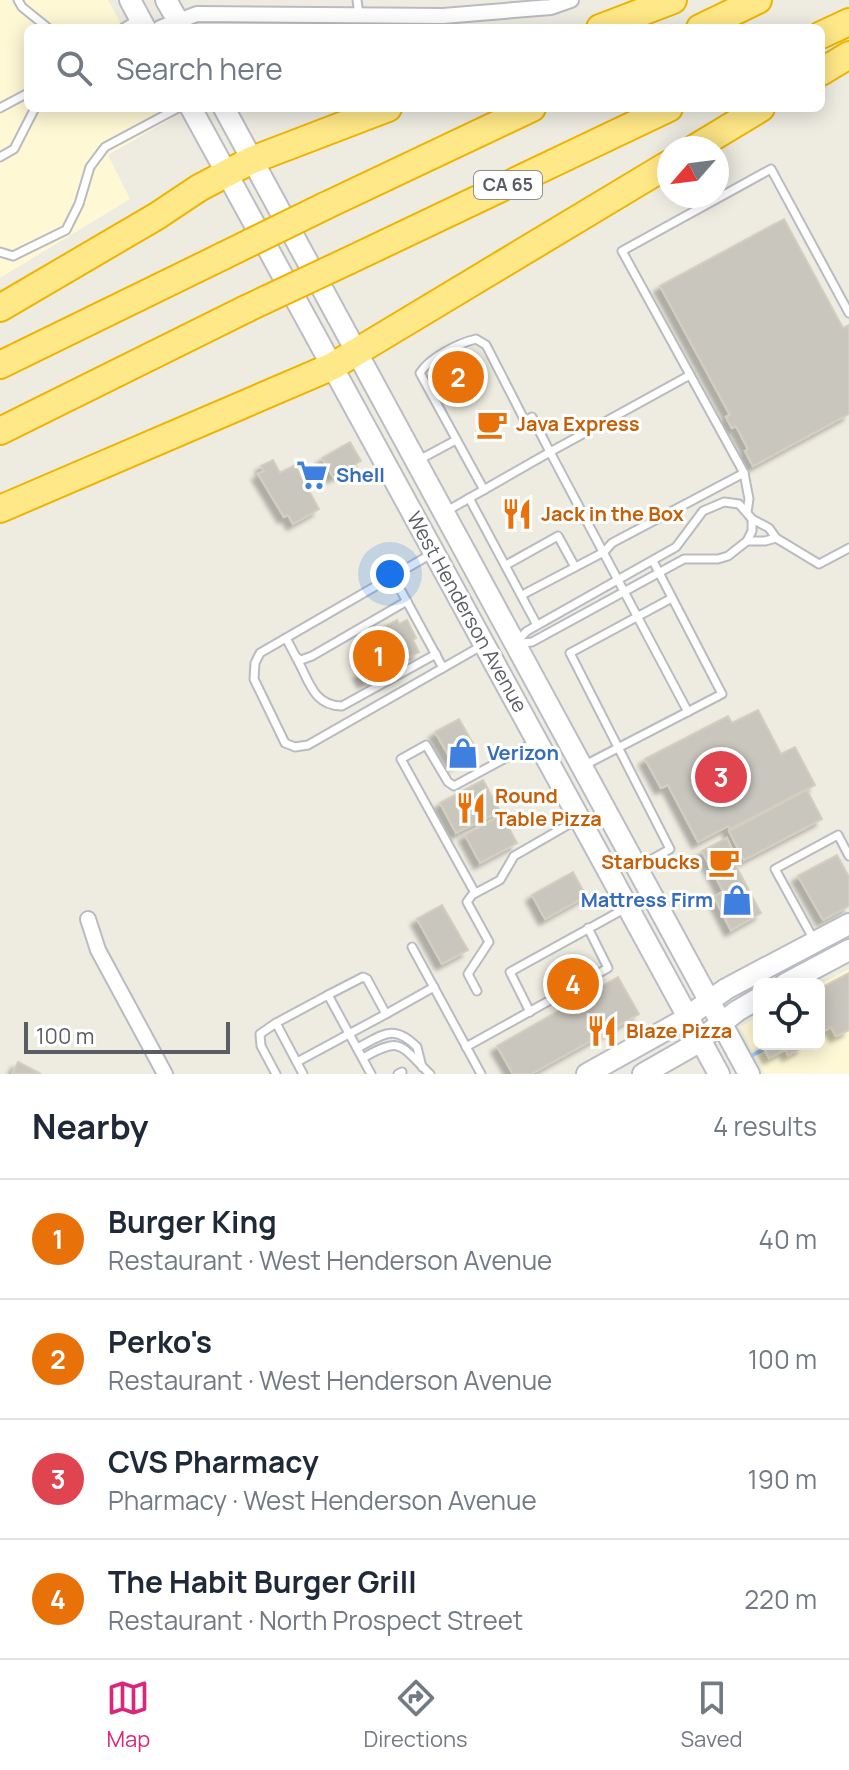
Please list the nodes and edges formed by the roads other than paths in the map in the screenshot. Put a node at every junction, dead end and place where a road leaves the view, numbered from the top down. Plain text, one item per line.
1 (18, 0) edge
2 (166, 0) edge
3 (571, 0) edge
4 (673, 0) edge
5 (758, 0) edge
6 (496, 6) edge
7 (358, 8) edge
8 (849, 22) edge
9 (43, 24) edge
10 (173, 24) edge
11 (175, 24) edge
12 (610, 24) edge
13 (708, 24) edge
14 (825, 33) edge
15 (849, 55) edge
16 (825, 70) edge
17 (24, 95) edge
18 (0, 108) edge
19 (33, 112) edge
20 (171, 112) edge
21 (193, 112) edge
22 (226, 112) edge
23 (378, 112) edge
24 (524, 112) edge
25 (661, 112) edge
26 (754, 112) edge
27 (715, 136) edge
28 (0, 157) edge
29 (252, 160) junction
30 (657, 171) edge
31 (227, 173) junction
32 (0, 253) edge
33 (0, 308) edge
34 (849, 313) edge
35 (344, 360) junction
36 (0, 365) edge
37 (690, 375) junction
38 (0, 431) edge
39 (456, 440) junction
40 (550, 452) junction
41 (415, 462) junction
42 (744, 473) junction
43 (484, 490) junction
44 (469, 498) junction
45 (0, 509) edge
46 (443, 513) junction
47 (750, 515) junction
48 (776, 538) junction
49 (747, 541) junction
50 (849, 548) edge
51 (435, 552) junction
52 (604, 552) junction
53 (653, 561) junction
54 (506, 565) junction
55 (575, 567) junction
56 (659, 572) junction
57 (393, 576) junction
58 (620, 579) junction
59 (626, 591) junction
60 (522, 595) junction
61 (672, 598) junction
62 (407, 601) junction
63 (639, 616) junction
64 (537, 625) junction
65 (286, 638) junction
66 (485, 644) junction
67 (514, 644) junction
68 (436, 654) junction
69 (296, 657) junction
70 (443, 668) junction
71 (517, 703) junction
72 (688, 712) junction
73 (537, 740) junction
74 (619, 748) junction
75 (581, 767) junction
76 (601, 804) junction
77 (580, 818) junction
78 (849, 856) edge
79 (636, 868) junction
80 (475, 893) junction
81 (628, 907) junction
82 (88, 919) dead end
83 (849, 924) edge
84 (588, 928) junction
85 (815, 942) junction
86 (412, 947) dead end
87 (849, 950) edge
88 (796, 978) edge
89 (434, 987) junction
90 (477, 991) dead end
91 (328, 995) junction
92 (708, 1000) junction
93 (753, 1002) edge
94 (530, 1012) junction
95 (386, 1014) junction
96 (688, 1016) junction
97 (721, 1022) junction
98 (276, 1023) junction
99 (349, 1033) junction
100 (701, 1039) junction
101 (466, 1047) junction
102 (357, 1048) junction
103 (363, 1058) junction
104 (297, 1062) junction
105 (422, 1067) junction
106 (370, 1072) edge
107 (165, 1074) edge
108 (276, 1074) edge
109 (303, 1074) edge
110 (360, 1074) edge
111 (430, 1074) edge
112 (481, 1074) edge
113 (587, 1074) edge
114 (643, 1074) edge
115 (719, 1074) edge
116 (749, 1074) edge

1 - 9 lane
2 - 10 main road
3 - 6 street
4 - 12 highway
5 - 13 highway
6 - 7 street
7 - 11 street
8 - 14 highway
15 - 16 highway
17 - 18 lane
19 - 28 lane
20 - 32 lane
21 - 31 main road, West Henderson Avenue
22 - 29 main road, West Henderson Avenue
23 - 29 highway
24 - 36 highway, bridge
25 - 38 highway, CA 65, bridge
26 - 27 highway
29 - 31 highway
29 - 35 main road, West Henderson Avenue
30 - 35 highway
31 - 33 highway
31 - 35 main road, West Henderson Avenue
34 - 37 lane
35 - 41 main road, West Henderson Avenue
35 - 45 highway
35 - 51 main road, West Henderson Avenue
37 - 40 lane
37 - 42 lane
39 - 40 lane
39 - 41 lane
39 - 43 lane
40 - 43 lane
40 - 52 lane
41 - 46 main road, West Henderson Avenue
42 - 47 lane
42 - 52 lane
43 - 44 lane
44 - 46 lane
44 - 54 lane
46 - 67 main road, West Henderson Avenue
47 - 48 lane
47 - 49 lane
47 - 53 lane
48 - 49 lane
48 - 50 lane
49 - 56 lane
51 - 57 lane
51 - 66 main road, West Henderson Avenue
51 - 67 main road
52 - 55 lane
52 - 58 lane
53 - 56 lane
53 - 58 lane
54 - 55 lane
54 - 60 lane
55 - 60 lane
56 - 59 lane
56 - 61 lane
57 - 62 lane
57 - 65 lane
58 - 59 lane
58 - 64 lane
59 - 63 lane
59 - 67 lane
60 - 64 lane
61 - 63 lane
61 - 72 lane
62 - 68 lane
62 - 69 lane
63 - 72 lane
63 - 74 lane
64 - 67 lane
65 - 69 lane
65 - 70 lane
66 - 70 lane
66 - 71 main road, West Henderson Avenue
67 - 75 main road, West Henderson Avenue
68 - 69 lane
68 - 70 lane
71 - 73 main road, West Henderson Avenue
71 - 76 main road
72 - 74 lane
73 - 77 main road, West Henderson Avenue
73 - 80 lane
74 - 75 lane
74 - 79 lane
75 - 76 main road, West Henderson Avenue
76 - 79 main road, West Henderson Avenue
77 - 80 lane
77 - 81 main road, West Henderson Avenue
78 - 85 lane
79 - 92 main road, West Henderson Avenue
80 - 90 lane
81 - 84 lane
81 - 96 main road, West Henderson Avenue
82 - 107 street
83 - 85 main road
84 - 94 lane
84 - 94 lane
85 - 92 main road
86 - 89 lane
87 - 88 main road
89 - 95 lane
89 - 101 lane
91 - 95 lane
91 - 98 lane
91 - 99 lane
92 - 96 main road
92 - 97 main road, West Henderson Avenue
93 - 97 main road
94 - 101 lane
95 - 99 lane
96 - 100 main road, West Henderson Avenue
96 - 113 main road
97 - 100 main road
97 - 116 main road, West Henderson Avenue
98 - 104 lane
98 - 108 lane
99 - 102 lane
99 - 104 lane
100 - 114 main road
100 - 115 main road, West Henderson Avenue
101 - 112 lane
102 - 103 lane
102 - 105 lane
103 - 105 lane
103 - 106 lane
104 - 109 lane
105 - 111 lane
106 - 110 lane

